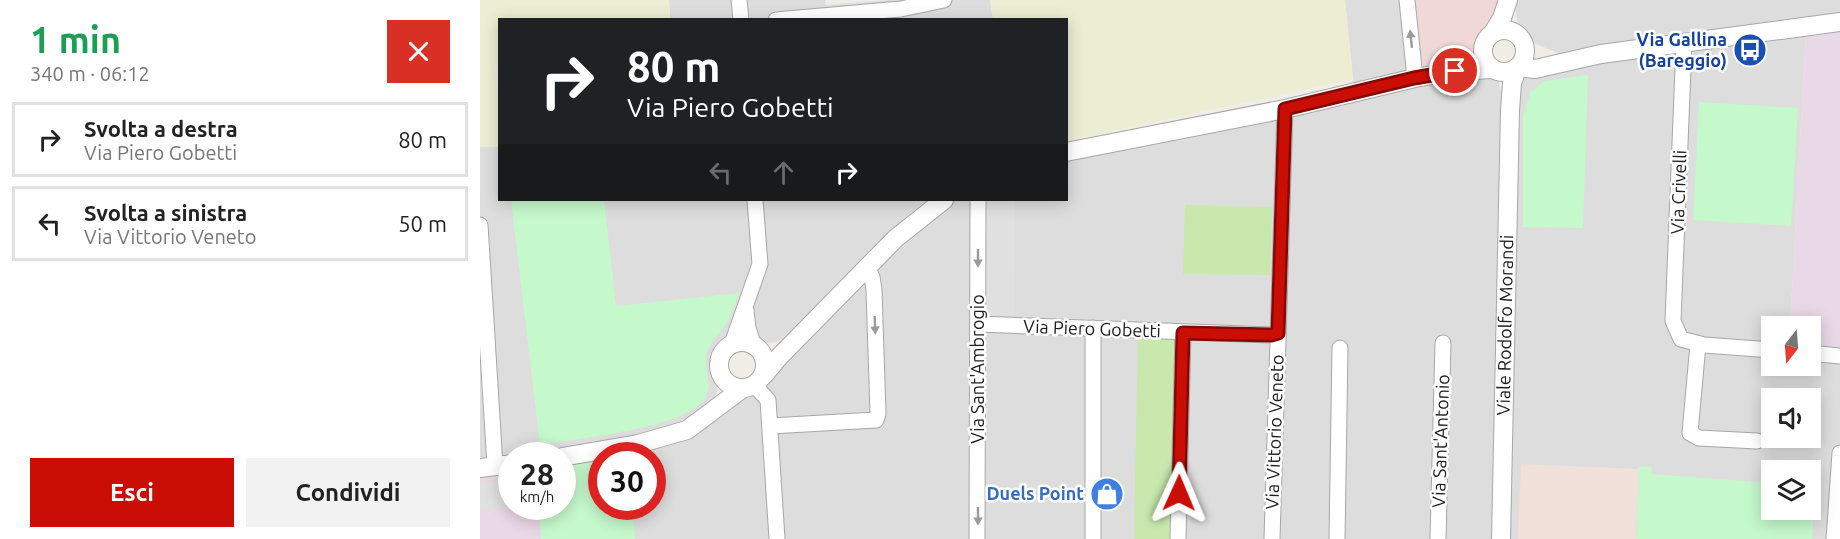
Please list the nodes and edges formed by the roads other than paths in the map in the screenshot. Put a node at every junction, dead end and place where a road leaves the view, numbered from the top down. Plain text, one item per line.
1 (739, 0) edge
2 (944, 0) edge
3 (1407, 0) edge
4 (1509, 0) edge
5 (902, 14) edge
6 (741, 18) edge
7 (818, 18) edge
8 (1840, 22) edge
9 (1493, 33) junction
10 (1521, 38) junction
11 (1684, 44) junction
12 (1483, 48) junction
13 (1563, 62) junction
14 (1518, 68) junction
15 (1495, 70) junction
16 (1455, 71) junction
17 (1414, 78) junction
18 (1285, 109) junction
19 (1510, 110) junction
20 (1068, 152) edge
21 (755, 201) edge
22 (978, 201) edge
23 (928, 205) edge
24 (480, 225) edge
25 (867, 268) junction
26 (746, 304) junction
27 (978, 324) junction
28 (1093, 328) junction
29 (1183, 333) junction
30 (1278, 333) junction
31 (795, 341) junction
32 (1443, 343) dead end
33 (732, 344) junction
34 (1698, 344) junction
35 (756, 346) junction
36 (1340, 348) dead end
37 (1761, 349) edge
38 (1821, 354) edge
39 (1840, 356) edge
40 (724, 379) junction
41 (754, 383) junction
42 (714, 410) junction
43 (770, 426) junction
44 (1757, 441) dead end
45 (1840, 453) edge
46 (576, 455) edge
47 (496, 466) edge
48 (777, 539) edge
49 (977, 539) edge
50 (1093, 539) edge
51 (1178, 539) edge
52 (1272, 539) edge
53 (1337, 539) edge
54 (1438, 539) edge
55 (1501, 539) edge
56 (1834, 539) edge

1 - 6 street
2 - 5 street
17 -> 3 street
4 - 9 street
4 - 10 street
5 - 7 street
8 - 11 street
9 - 10 street
9 - 12 street
10 - 13 street
10 - 14 street
11 - 13 street
11 - 34 street, Via Crivelli
12 - 15 street
12 - 16 street
13 - 14 street
14 - 15 street
14 - 19 street, Viale Rodolfo Morandi
15 - 16 street
15 - 19 street, Viale Rodolfo Morandi
16 - 17 street
17 - 18 street
18 - 20 street
18 - 30 street, Via Vittorio Veneto
19 - 55 street, Viale Rodolfo Morandi
21 - 26 street
22 -> 27 street, Via Sant'Ambrogio
23 - 25 street
24 - 47 street
25 - 31 street
25 -> 43 street
26 - 33 street
26 - 35 street
27 - 28 street, Via Piero Gobetti
27 -> 49 street, Via Sant'Ambrogio
28 - 29 street, Via Piero Gobetti
28 - 50 street
29 - 30 street, Via Piero Gobetti
29 - 51 street
30 - 52 street, Via Vittorio Veneto
31 - 35 street
31 - 41 street
32 - 54 street, Via Sant'Antonio
33 - 35 street
33 - 40 street
34 - 37 street
34 - 44 street
35 - 41 street
36 - 53 street
38 - 39 street
40 - 41 street
40 - 42 street
41 - 42 street
41 - 43 street
42 - 46 street
43 - 48 street
45 - 56 street

